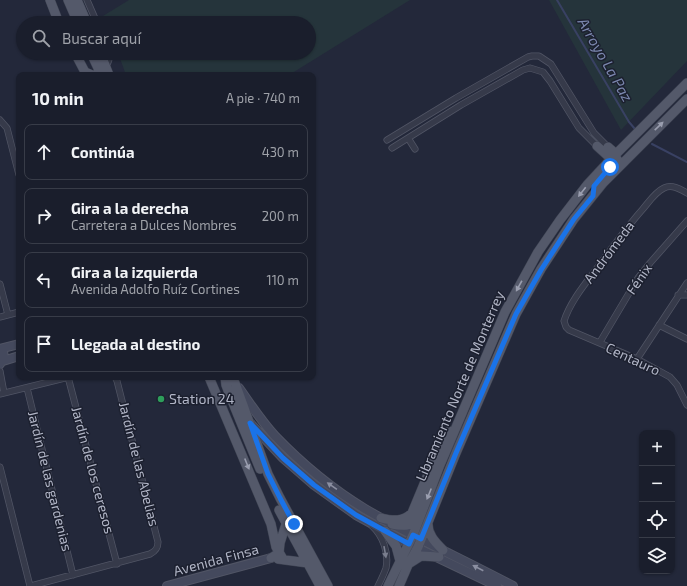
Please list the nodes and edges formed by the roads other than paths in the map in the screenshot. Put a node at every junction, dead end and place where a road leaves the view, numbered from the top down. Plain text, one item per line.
1 (50, 0) edge
2 (68, 0) edge
3 (77, 0) edge
4 (87, 0) edge
5 (57, 16) edge
6 (75, 16) edge
7 (84, 16) edge
8 (94, 16) edge
9 (77, 60) edge
10 (78, 60) edge
11 (94, 60) edge
12 (101, 60) edge
13 (110, 60) edge
14 (81, 72) edge
15 (85, 72) edge
16 (100, 72) edge
17 (100, 72) edge
18 (101, 72) edge
19 (687, 83) edge
20 (687, 99) edge
21 (2, 122) edge
22 (408, 138) junction
23 (387, 140) dead end
24 (644, 142) junction
25 (626, 144) junction
26 (604, 146) junction
27 (392, 148) dead end
28 (415, 149) dead end
29 (614, 157) junction
30 (16, 162) edge
31 (599, 172) junction
32 (687, 193) edge
33 (593, 196) junction
34 (687, 221) edge
35 (687, 283) edge
36 (0, 284) edge
37 (678, 295) junction
38 (687, 295) edge
39 (16, 313) edge
40 (8, 315) junction
41 (0, 317) edge
42 (659, 324) junction
43 (566, 328) joint
44 (687, 339) edge
45 (600, 342) junction
46 (16, 345) edge
47 (0, 349) edge
48 (16, 357) edge
49 (637, 359) junction
50 (2, 362) edge
51 (0, 371) edge
52 (58, 380) edge
53 (70, 380) edge
54 (117, 380) edge
55 (210, 380) edge
56 (225, 380) edge
57 (233, 380) edge
58 (234, 380) edge
59 (27, 388) junction
60 (2, 393) edge
61 (233, 403) junction
62 (466, 403) junction
63 (687, 405) edge
64 (250, 423) junction
65 (233, 431) junction
66 (252, 447) junction
67 (0, 467) edge
68 (424, 516) junction
69 (381, 518) junction
70 (368, 522) junction
71 (286, 524) junction
72 (388, 527) junction
73 (415, 541) junction
74 (441, 553) junction
75 (281, 556) junction
76 (271, 558) joint
77 (308, 563) junction
78 (404, 563) junction
79 (117, 564) junction
80 (73, 575) junction
81 (31, 586) edge
82 (167, 586) edge
83 (320, 586) edge
84 (328, 586) edge
85 (378, 586) edge
86 (388, 586) edge
87 (399, 586) edge
88 (497, 586) edge
89 (513, 586) edge

1 - 5 main road
2 - 6 main road
3 - 7 main road
4 - 8 street
9 - 14 main road
10 - 15 main road
11 - 16 main road
12 - 17 main road
13 - 18 street
19 - 25 main road, Libramiento Norte de Monterrey
24 -> 20 main road
21 - 30 street
22 - 26 street
22 - 27 street
22 - 28 street
23 - 26 street
24 - 29 main road
24 - 33 main road
25 - 26 main road
25 - 29 main road, Libramiento Norte de Monterrey
26 - 29 main road
26 - 31 main road
29 - 31 main road, Libramiento Norte de Monterrey
29 - 33 main road
31 -> 62 main road, Libramiento Norte de Monterrey
32 - 43 street, Andrómeda
33 - 68 main road
34 - 45 street, Fénix
35 - 37 street
36 - 40 street
37 - 38 street
37 - 42 street
39 - 40 street
40 - 41 street
42 - 44 street
42 - 49 street
43 - 45 street, Centauro
45 - 49 street, Centauro
46 - 47 main road
47 - 50 main road
48 - 50 main road
49 - 63 street, Centauro
51 - 60 street
52 - 59 street
53 - 79 street, Jardín de los ceresos
54 - 79 street, Jardín de las Abelias
55 - 65 main road
56 - 61 main road
57 - 64 main road
69 -> 58 main road
59 - 60 street
59 - 80 street, Jardín de las gardenias
61 - 64 main road
61 - 66 main road
62 -> 68 main road, Libramiento Norte de Monterrey
62 - 69 main road
64 - 70 main road
64 - 84 main road
65 - 66 main road
65 -> 75 main road
66 - 71 main road
67 - 81 street
68 - 72 main road
68 - 73 main road, Libramiento Norte de Monterrey
68 - 74 main road
69 - 72 main road
70 - 72 main road
70 -> 85 street
71 - 75 main road
71 - 77 main road
72 - 73 main road
72 - 78 main road
73 - 74 main road
73 - 78 main road, Libramiento Norte de Monterrey
74 - 78 main road
74 - 88 main road
89 -> 74 main road
75 - 76 main road
75 - 77 main road
76 - 82 main road, Avenida Finsa
77 - 83 main road
78 - 86 main road, Libramiento Norte de Monterrey
78 - 87 main road
79 - 80 street
80 - 81 street

